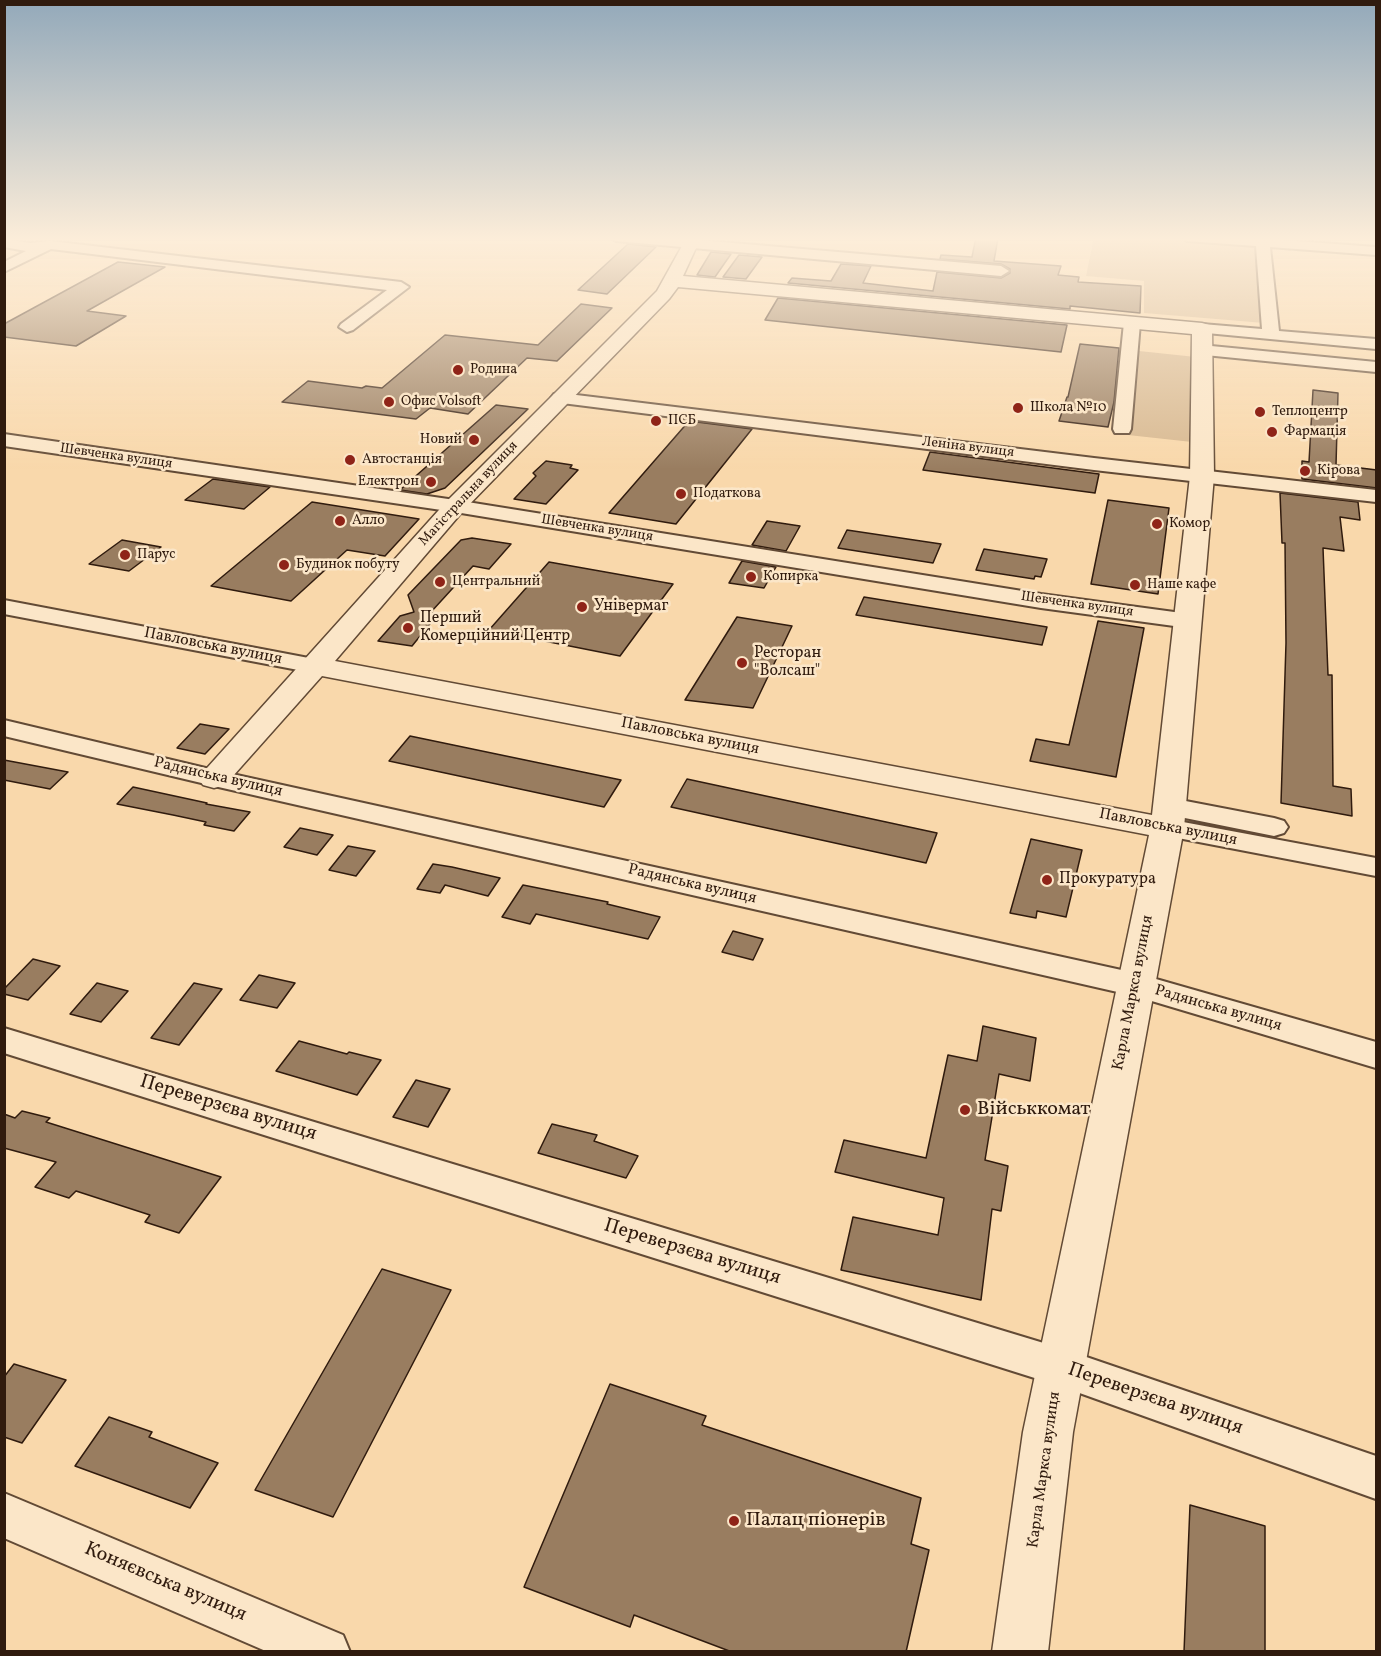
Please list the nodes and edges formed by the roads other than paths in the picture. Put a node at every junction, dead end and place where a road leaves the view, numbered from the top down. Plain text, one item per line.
1 (364, 314) edge
2 (644, 314) edge
3 (870, 314) edge
4 (1013, 314) edge
5 (1269, 314) edge
6 (1132, 323) junction
7 (955, 325) dead end
8 (347, 327) dead end
9 (1271, 335) junction
10 (1106, 341) dead end
11 (1194, 342) junction
12 (1130, 343) junction
13 (1377, 344) edge
14 (1154, 346) dead end
15 (1377, 367) edge
16 (560, 398) junction
17 (1122, 429) dead end
18 (4, 440) edge
19 (1202, 476) junction
20 (1377, 496) edge
21 (455, 506) junction
22 (4, 607) edge
23 (1189, 621) junction
24 (319, 661) junction
25 (4, 728) edge
26 (214, 778) junction
27 (1168, 818) junction
28 (1377, 847) edge
29 (1377, 867) edge
30 (1135, 985) junction
31 (4, 1040) edge
32 (1377, 1055) edge
33 (1060, 1367) junction
34 (1377, 1478) edge
35 (4, 1515) edge
36 (326, 1652) edge
37 (1020, 1652) edge

1 - 8 street
2 - 16 street, Магістральна вулиця
3 - 7 street
4 - 6 street
5 - 9 street
6 - 11 street
6 - 12 street
9 - 11 street
9 - 13 street
10 - 12 street
11 - 15 street
11 - 19 street, Карла Маркса вулиця
12 - 14 street
12 - 17 street
16 - 19 street, Леніна вулиця
16 - 21 street, Магістральна вулиця
18 - 21 street, Шевченка вулиця
19 - 20 street, Леніна вулиця
19 - 23 street, Карла Маркса вулиця
21 - 23 street, Шевченка вулиця
21 - 24 street, Магістральна вулиця
22 - 24 street, Павловська вулиця
23 - 27 street, Карла Маркса вулиця
24 - 26 street, Магістральна вулиця
24 - 27 street, Павловська вулиця
25 - 26 street, Радянська вулиця
26 - 30 street, Радянська вулиця
27 - 28 street, Павловська вулиця
27 - 29 street, Павловська вулиця
27 - 30 street, Карла Маркса вулиця
30 - 32 street, Радянська вулиця
30 - 33 street, Карла Маркса вулиця
31 - 33 street, Переверзєва вулиця
33 - 34 street, Переверзєва вулиця
33 - 37 street, Карла Маркса вулиця
35 - 36 street, Коняєвська вулиця

